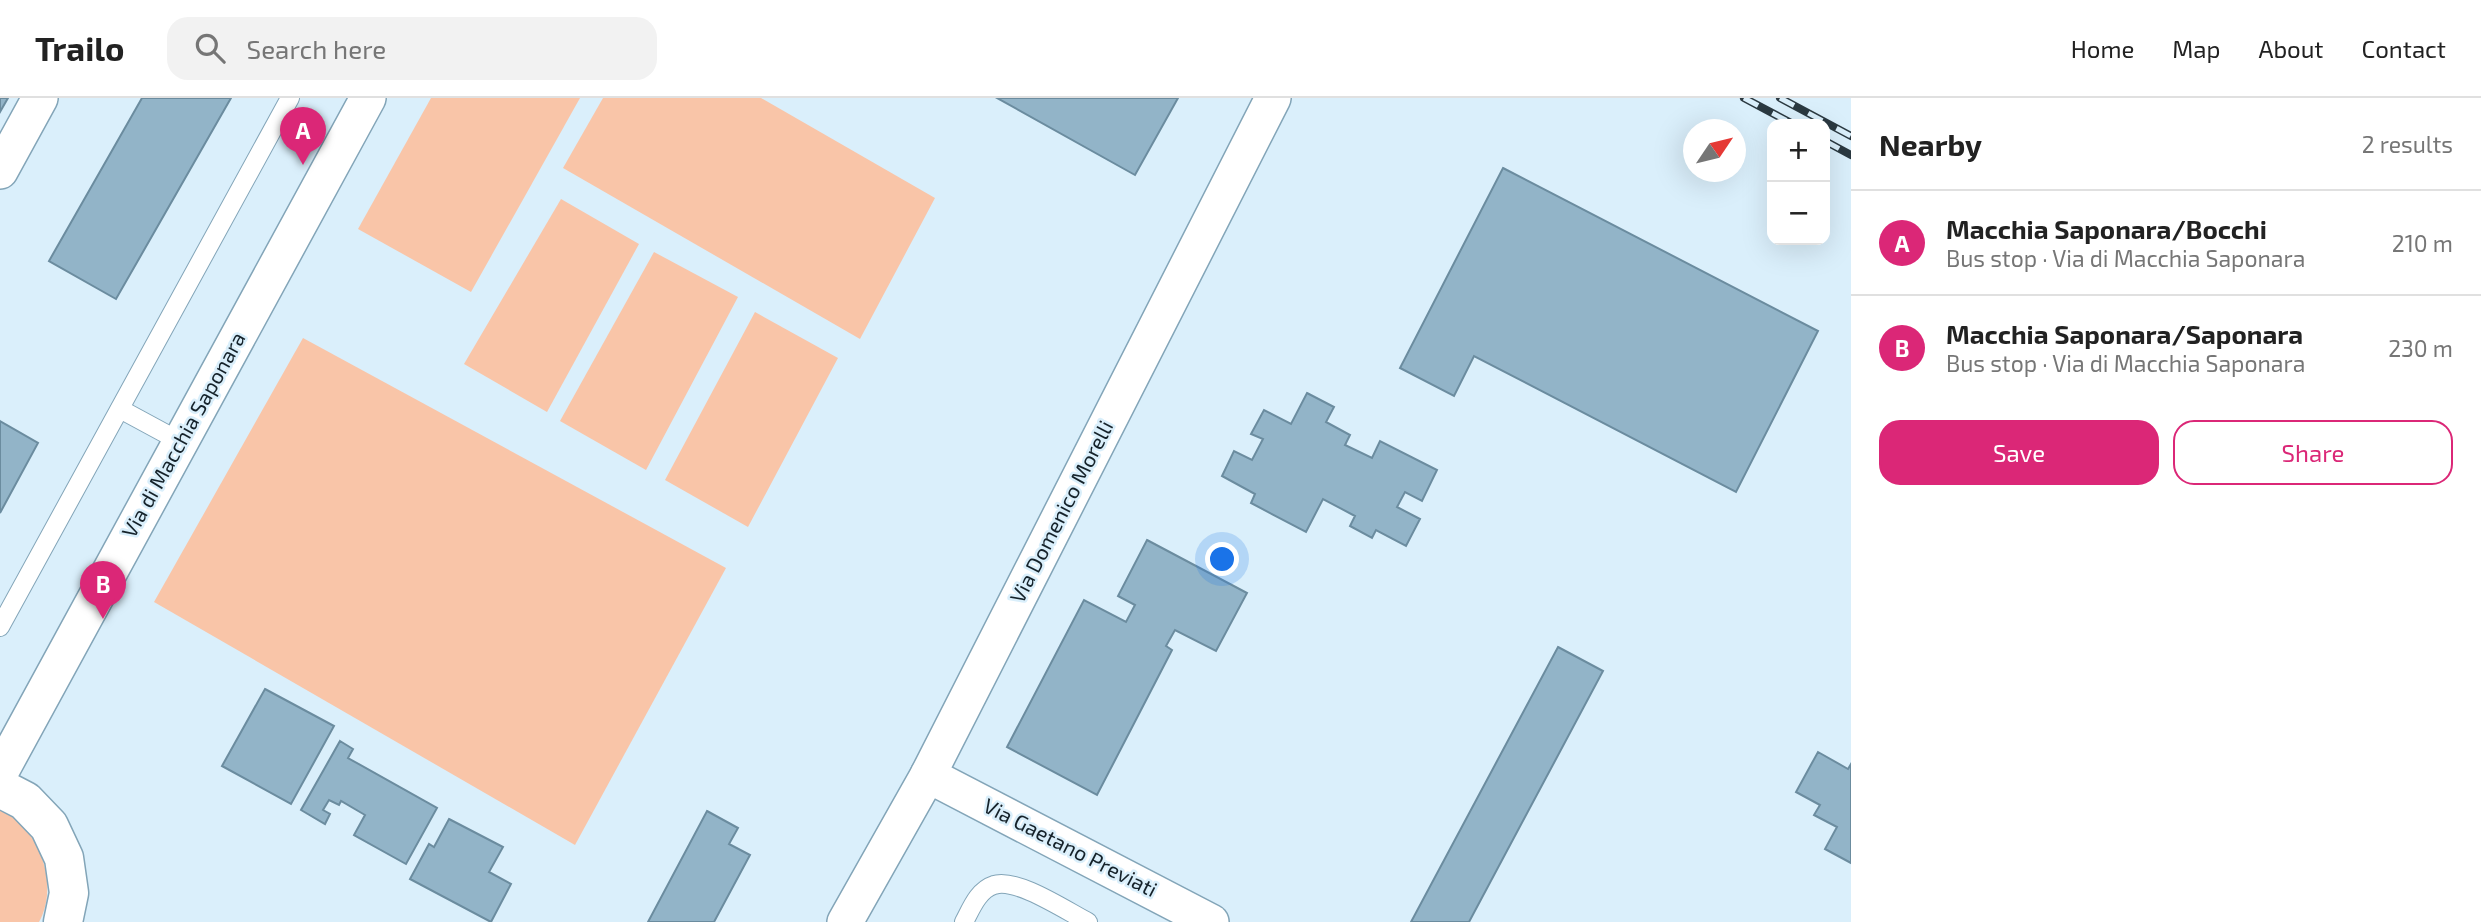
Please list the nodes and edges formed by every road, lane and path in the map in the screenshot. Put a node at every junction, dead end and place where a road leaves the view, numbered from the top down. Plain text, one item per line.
1 (40, 98) edge
2 (290, 98) edge
3 (368, 98) edge
4 (1273, 98) edge
5 (0, 171) edge
6 (120, 409) junction
7 (181, 442) junction
8 (0, 627) edge
9 (0, 773) edge
10 (928, 775) junction
11 (0, 788) edge
12 (1206, 921) edge
13 (62, 922) edge
14 (845, 922) edge
15 (964, 922) edge
16 (1088, 922) edge

1 - 5 street
2 - 6 lane
3 - 7 street, Via di Macchia Saponara
4 - 10 street, Via Domenico Morelli
6 - 7 lane
6 - 8 lane
7 - 9 street, Via di Macchia Saponara
10 - 12 street, Via Gaetano Previati
10 - 14 street, Via Domenico Morelli
11 - 13 street
15 - 16 lane

